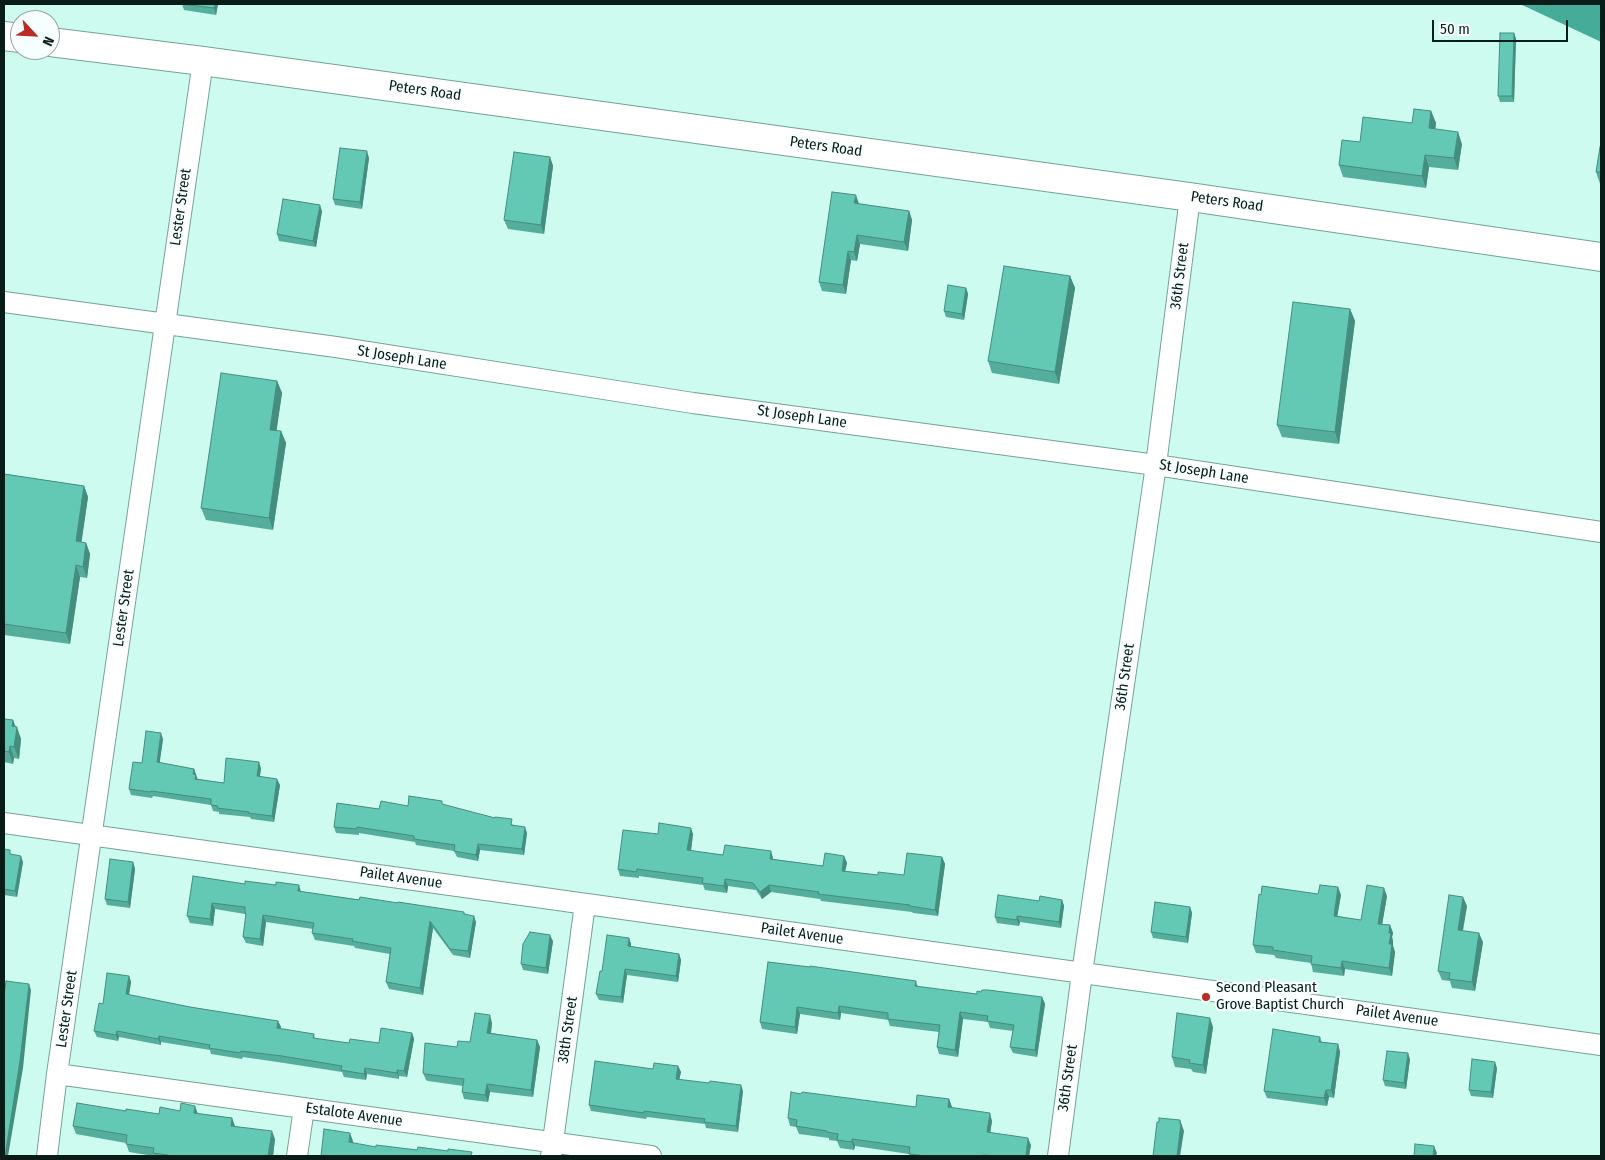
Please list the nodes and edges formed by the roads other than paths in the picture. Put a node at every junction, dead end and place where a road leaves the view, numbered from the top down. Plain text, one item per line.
1 (60, 43) edge
2 (203, 61) junction
3 (1190, 197) junction
4 (1601, 257) edge
5 (4, 302) edge
6 (164, 325) junction
7 (1156, 465) junction
8 (1601, 532) edge
9 (4, 822) edge
10 (92, 834) junction
11 (585, 904) junction
12 (1082, 973) junction
13 (1601, 1044) edge
14 (57, 1074) junction
15 (304, 1108) junction
16 (552, 1149) edge
17 (47, 1156) edge
18 (297, 1156) edge
19 (651, 1156) edge
20 (1058, 1156) edge

1 - 2 main road, Peters Road
2 - 3 main road, Peters Road
2 - 6 street, Lester Street
3 - 4 main road, Peters Road
3 - 7 street, 36th Street
5 - 6 street, St Joseph Lane
6 - 7 street, St Joseph Lane
6 - 10 street, Lester Street
7 - 8 street, St Joseph Lane
7 - 12 street, 36th Street
9 - 10 street, Pailet Avenue
10 - 11 street, Pailet Avenue
10 - 14 street, Lester Street
11 - 12 street, Pailet Avenue
11 - 16 street, 38th Street
12 - 13 street, Pailet Avenue
12 - 20 street, 36th Street
14 - 15 street, Estalote Avenue
14 - 17 street, Lester Street
15 - 16 street, Estalote Avenue
15 - 18 street
16 - 19 street, Estalote Avenue

